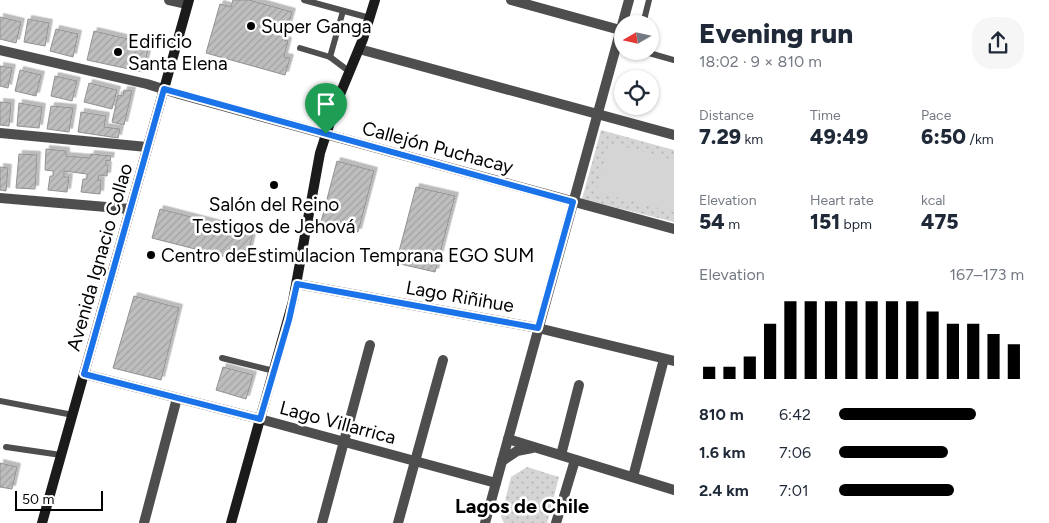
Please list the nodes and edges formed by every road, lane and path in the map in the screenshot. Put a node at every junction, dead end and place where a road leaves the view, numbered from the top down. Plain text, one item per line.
1 (170, 0) edge
2 (304, 0) edge
3 (376, 0) edge
4 (511, 0) edge
5 (629, 0) edge
6 (649, 0) edge
7 (188, 2) edge
8 (343, 12) junction
9 (624, 15) edge
10 (645, 15) edge
11 (370, 18) junction
12 (614, 28) edge
13 (300, 48) dead end
14 (359, 49) junction
15 (0, 50) edge
16 (659, 56) edge
17 (330, 57) junction
18 (615, 60) edge
19 (674, 60) edge
20 (350, 72) junction
21 (164, 89) junction
22 (597, 114) junction
23 (0, 133) edge
24 (326, 134) junction
25 (674, 135) edge
26 (148, 146) junction
27 (0, 198) edge
28 (573, 202) junction
29 (130, 209) junction
30 (674, 229) edge
31 (297, 284) junction
32 (538, 328) junction
33 (370, 345) dead end
34 (222, 358) dead end
35 (443, 360) dead end
36 (669, 360) edge
37 (274, 371) junction
38 (84, 374) junction
39 (579, 385) dead end
40 (177, 398) junction
41 (0, 401) edge
42 (72, 415) junction
43 (260, 419) junction
44 (508, 439) junction
45 (344, 442) junction
46 (6, 448) dead end
47 (536, 448) junction
48 (62, 455) junction
49 (561, 455) junction
50 (575, 460) junction
51 (415, 461) junction
52 (502, 461) junction
53 (633, 477) junction
54 (496, 483) junction
55 (674, 490) edge
56 (42, 523) edge
57 (144, 523) edge
58 (230, 523) edge
59 (322, 523) edge
60 (398, 523) edge
61 (485, 523) edge
62 (556, 523) edge

1 - 7 street
2 - 8 lane
3 - 11 main road
4 - 12 street
5 - 9 street
6 - 10 lane
7 - 21 main road, Avenida Ignacio Collao
8 - 11 lane
8 - 17 lane
11 - 14 main road
13 - 17 lane
14 - 20 main road
14 - 22 street
15 - 21 street, Callejón Puchacay
16 - 19 lane
17 - 20 lane
18 - 22 street
20 - 24 main road
21 - 24 street, Callejón Puchacay
21 - 26 main road, Avenida Ignacio Collao
22 - 25 street
22 - 28 street
23 - 26 street
24 - 28 street, Callejón Puchacay
24 - 31 main road
26 - 29 main road, Avenida Ignacio Collao
27 - 29 street
28 - 30 street, Callejón Puchacay
28 - 32 street
29 - 38 main road, Avenida Ignacio Collao
31 - 32 street, Lago Riñihue
31 - 37 main road
32 - 36 street, Lago Riñihue
32 - 44 street
33 - 45 street
34 - 37 lane
35 - 51 street
36 - 53 street
37 - 43 main road
38 - 40 street, Lago Villarrica
38 - 42 main road, Avenida Ignacio Collao
39 - 49 street
40 - 43 street, Lago Villarrica
40 - 57 street
41 - 42 lane
42 - 48 main road, Avenida Ignacio Collao
43 - 45 street, Lago Villarrica
43 - 58 main road
44 - 47 street
44 - 52 street
45 - 51 street, Lago Villarrica
45 - 59 street
46 - 48 lane
47 - 49 street
47 - 52 street
48 - 56 main road, Avenida Ignacio Collao
49 - 50 street
50 - 53 street
50 - 62 street
51 - 54 street, Lago Villarrica
51 - 60 street
52 - 54 street
53 - 55 street
54 - 61 street

